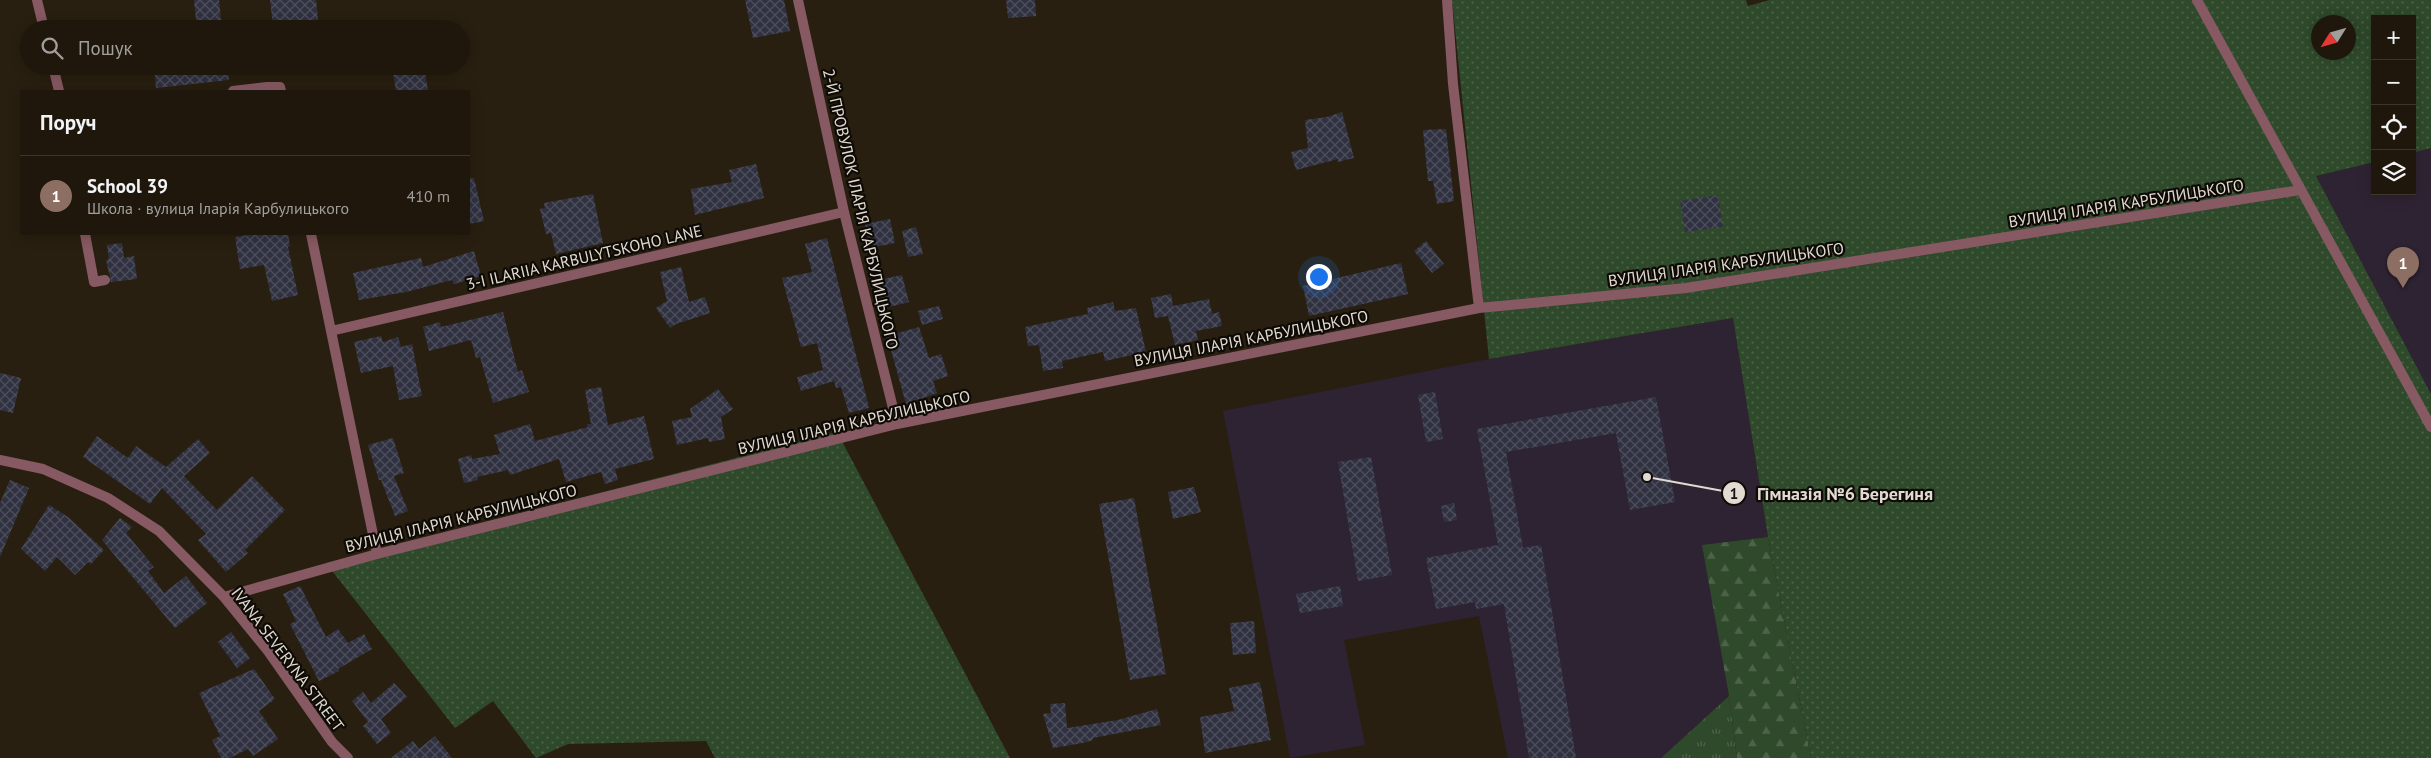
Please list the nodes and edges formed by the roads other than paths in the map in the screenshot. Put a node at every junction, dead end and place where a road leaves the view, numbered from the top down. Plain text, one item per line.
1 (37, 0) edge
2 (798, 0) edge
3 (1447, 0) edge
4 (2197, 0) edge
5 (42, 20) edge
6 (55, 75) edge
7 (59, 90) edge
8 (240, 90) edge
9 (281, 90) edge
10 (2300, 190) junction
11 (844, 212) junction
12 (85, 235) edge
13 (311, 235) edge
14 (105, 280) dead end
15 (1479, 308) junction
16 (331, 331) junction
17 (897, 424) junction
18 (2431, 427) edge
19 (0, 460) edge
20 (377, 554) junction
21 (224, 597) junction
22 (348, 758) edge

1 - 5 street
2 - 11 street, 2-Й ПРОВУЛОК ІЛАРІЯ КАРБУЛИЦЬКОГО
3 - 15 street
4 - 10 street
6 - 7 street
8 - 9 street
10 - 15 street, ВУЛИЦЯ ІЛАРІЯ КАРБУЛИЦЬКОГО
10 - 18 street
11 - 16 street, 3-I ILARIIA KARBULYTSKOHO LANE
11 - 17 street, 2-Й ПРОВУЛОК ІЛАРІЯ КАРБУЛИЦЬКОГО
12 - 14 street
13 - 16 street
15 - 17 street, ВУЛИЦЯ ІЛАРІЯ КАРБУЛИЦЬКОГО
16 - 20 street
17 - 20 street, ВУЛИЦЯ ІЛАРІЯ КАРБУЛИЦЬКОГО
19 - 21 street, IVANA SEVERYNA STREET
20 - 21 street, ВУЛИЦЯ ІЛАРІЯ КАРБУЛИЦЬКОГО
21 - 22 street, IVANA SEVERYNA STREET

